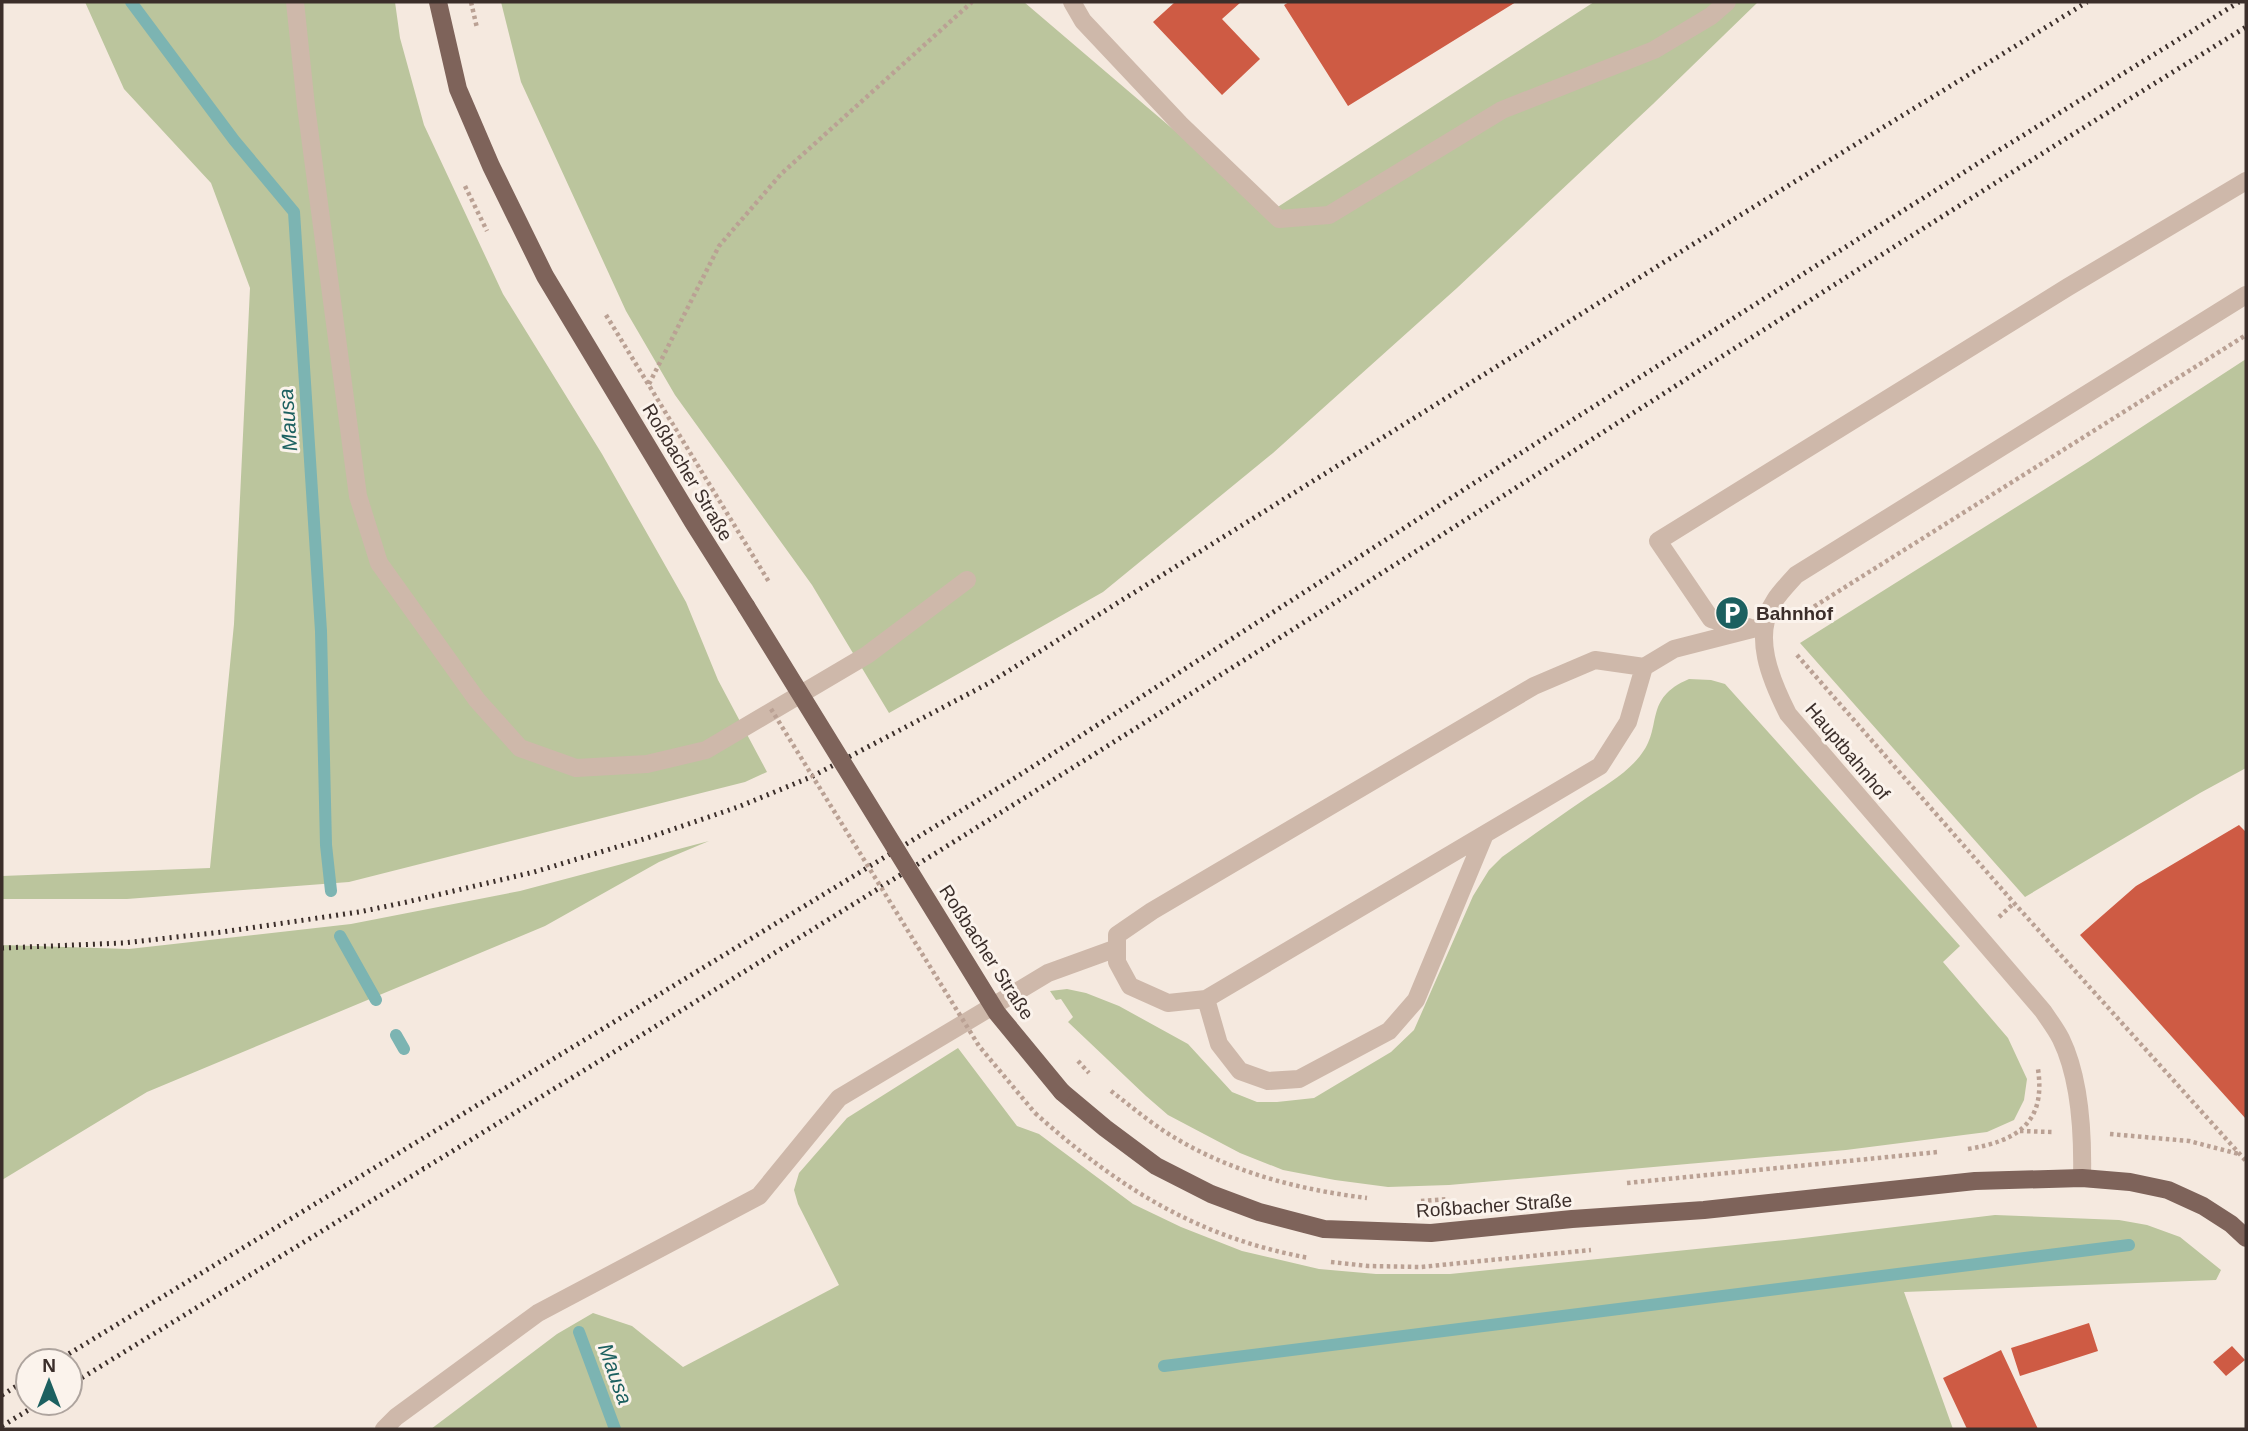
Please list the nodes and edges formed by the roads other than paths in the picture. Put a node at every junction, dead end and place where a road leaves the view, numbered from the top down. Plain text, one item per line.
1 (295, 2) edge
2 (438, 2) edge
3 (1072, 2) edge
4 (1727, 2) edge
5 (2246, 181) edge
6 (2246, 295) edge
7 (967, 580) dead end
8 (1764, 626) junction
9 (1644, 667) junction
10 (1485, 834) junction
11 (1117, 948) junction
12 (1206, 999) junction
13 (2082, 1178) junction
14 (2246, 1238) edge
15 (384, 1429) edge

1 - 7 street
2 - 13 main road, Roßbacher Straße, bridge
3 - 4 street
5 - 8 street
6 - 8 street, Hauptbahnhof
8 - 9 street
8 - 13 street, Hauptbahnhof
9 - 10 street
9 - 11 street
10 - 12 street
10 - 12 street
11 - 12 street
11 - 15 street
13 - 14 main road, Roßbacher Straße

